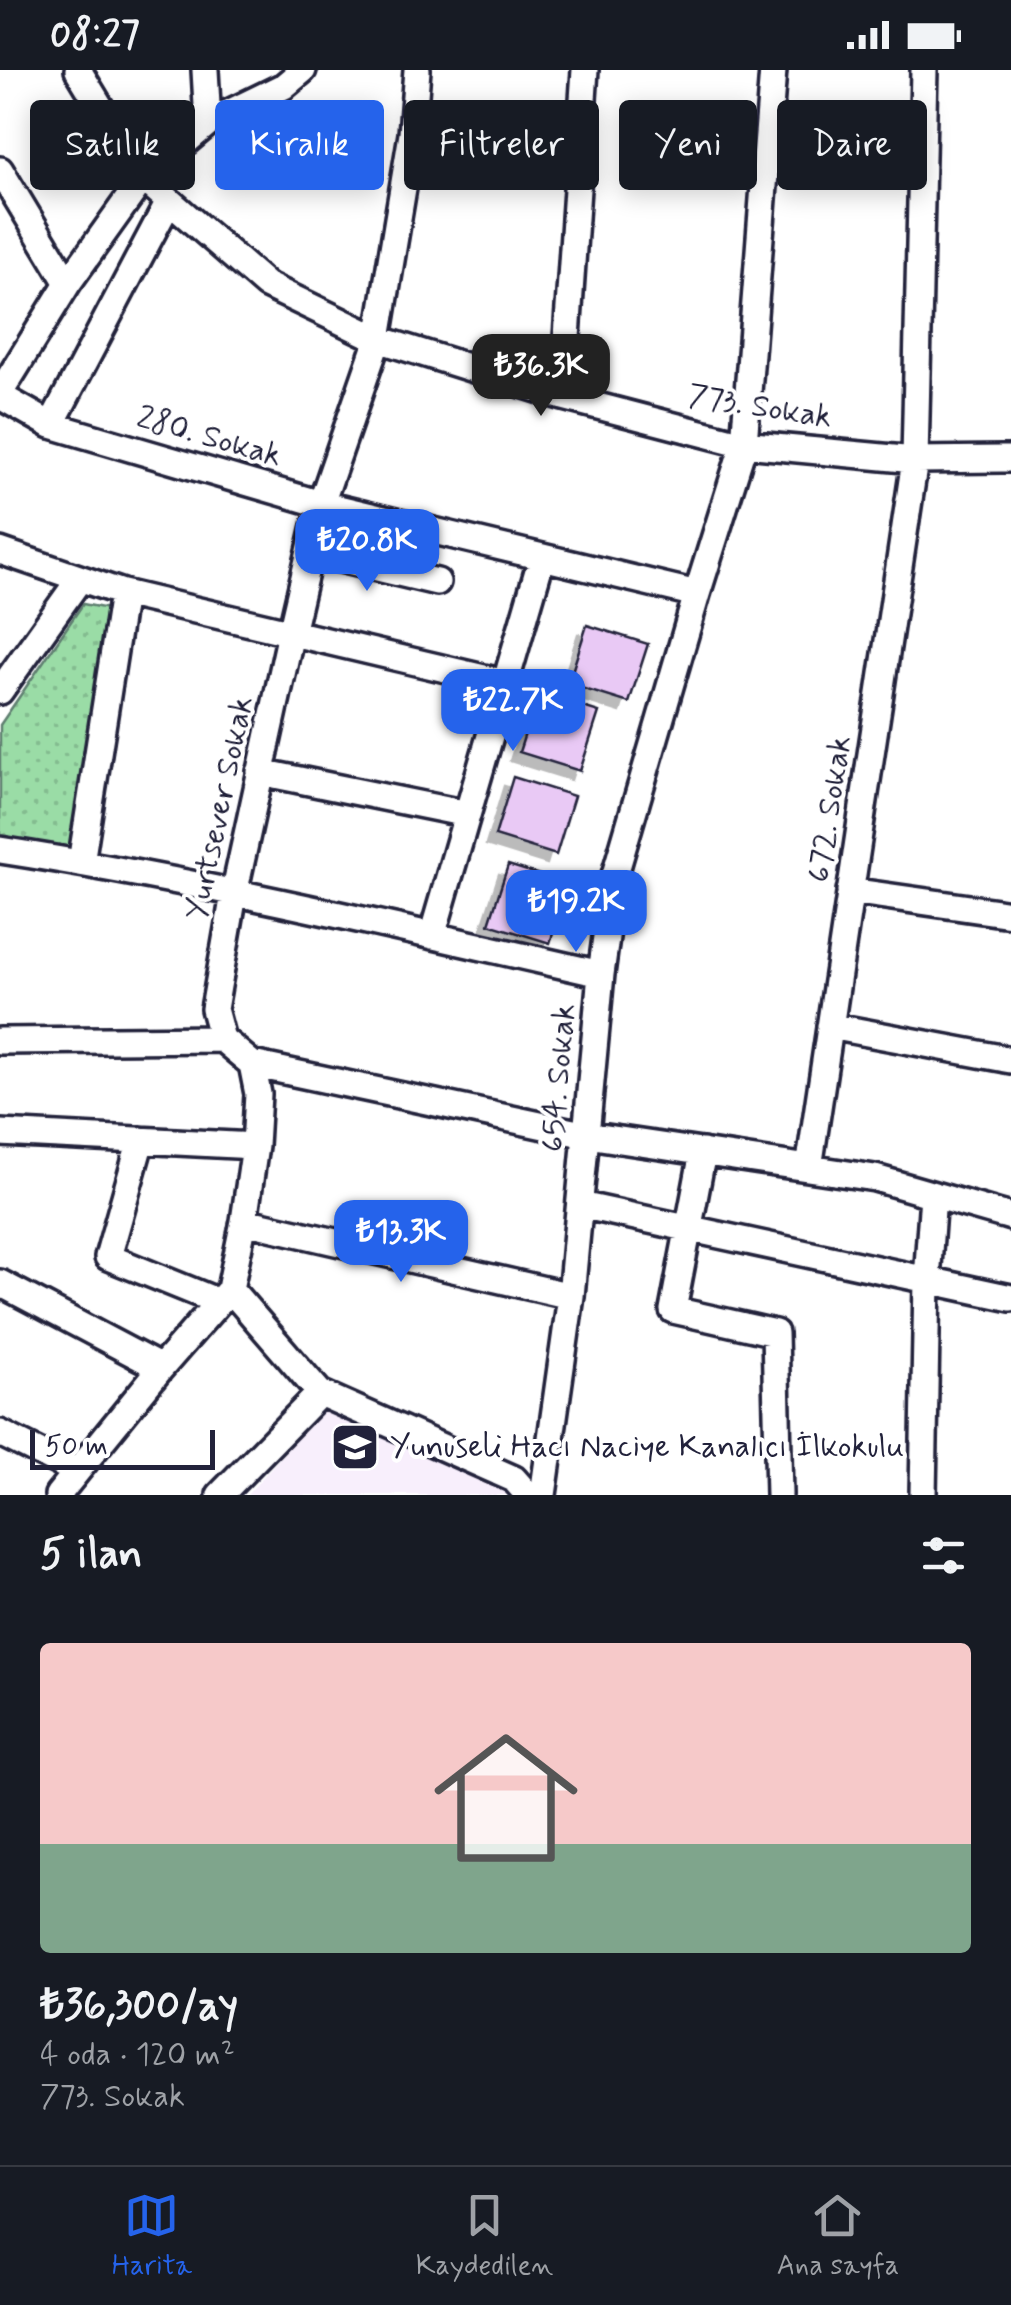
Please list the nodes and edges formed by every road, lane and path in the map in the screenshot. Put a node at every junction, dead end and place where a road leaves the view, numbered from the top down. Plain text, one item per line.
1 (78, 70) edge
2 (205, 70) edge
3 (303, 70) edge
4 (418, 70) edge
5 (585, 70) edge
6 (773, 70) edge
7 (924, 70) edge
8 (96, 100) edge
9 (208, 122) junction
10 (195, 133) edge
11 (0, 170) edge
12 (135, 190) edge
13 (157, 190) edge
14 (170, 201) junction
15 (68, 284) junction
16 (378, 339) junction
17 (0, 395) edge
18 (563, 398) junction
19 (51, 425) junction
20 (744, 444) junction
21 (1011, 459) edge
22 (915, 460) junction
23 (322, 504) junction
24 (0, 551) edge
25 (310, 552) junction
26 (542, 557) junction
27 (79, 580) junction
28 (437, 582) dead end
29 (124, 593) junction
30 (697, 594) junction
31 (290, 633) junction
32 (505, 683) junction
33 (0, 691) edge
34 (260, 772) junction
35 (468, 814) junction
36 (0, 850) edge
37 (81, 863) junction
38 (850, 890) junction
39 (234, 894) junction
40 (1011, 914) edge
41 (432, 936) junction
42 (601, 974) junction
43 (830, 1026) junction
44 (222, 1039) junction
45 (0, 1040) edge
46 (1011, 1060) edge
47 (252, 1064) junction
48 (0, 1133) edge
49 (588, 1134) junction
50 (142, 1140) junction
51 (256, 1146) junction
52 (702, 1152) junction
53 (809, 1168) junction
54 (933, 1196) junction
55 (580, 1206) junction
56 (1011, 1217) edge
57 (244, 1221) junction
58 (688, 1229) junction
59 (928, 1280) junction
60 (0, 1283) edge
61 (224, 1295) junction
62 (570, 1296) junction
63 (1011, 1298) edge
64 (160, 1368) junction
65 (320, 1393) junction
66 (0, 1434) edge
67 (76, 1472) junction
68 (58, 1495) edge
69 (220, 1495) edge
70 (528, 1495) edge
71 (543, 1495) edge
72 (779, 1495) edge
73 (923, 1495) edge

1 - 8 street, 773. Sokak
2 - 9 street
3 - 9 street
4 - 16 street, Yurtsever Sokak
5 - 18 street
6 - 20 street, 654. Sokak
7 - 22 street, 672. Sokak
9 - 10 street
11 - 15 street
12 - 15 street
13 - 14 street, 773. Sokak
14 - 16 street, 773. Sokak
14 - 19 street
15 - 17 street
16 - 18 street, 773. Sokak
16 - 23 street, Yurtsever Sokak
17 - 19 street, 280. Sokak
18 - 20 street, 773. Sokak
19 - 23 street, 280. Sokak
20 - 22 street, 773. Sokak
20 - 30 street, 654. Sokak
21 - 22 street, 773. Sokak
22 - 38 street, 672. Sokak
23 - 25 street, Yurtsever Sokak
23 - 26 street, 280. Sokak
24 - 27 street
25 - 28 street
25 - 31 street, Yurtsever Sokak
26 - 30 street, 280. Sokak
26 - 32 street
27 - 29 street
27 - 33 street
29 - 31 street
29 - 37 street
30 - 42 street, 654. Sokak
31 - 32 street
31 - 34 street, Yurtsever Sokak
32 - 35 street
34 - 35 street
34 - 39 street, Yurtsever Sokak
35 - 41 street
36 - 37 street
37 - 39 street
38 - 40 street
38 - 43 street, 672. Sokak
39 - 41 street
39 - 44 street, Yurtsever Sokak
41 - 42 street
42 - 49 street, 654. Sokak
43 - 46 street
43 - 53 street, 672. Sokak
44 - 45 street
44 - 47 street
47 - 49 street
47 - 51 street
48 - 50 street
49 - 52 street
49 - 55 street, 654. Sokak
50 - 51 street
50 - 61 street
51 - 57 street
52 - 53 street
52 - 58 street
53 - 54 street
54 - 56 street
54 - 59 street
55 - 58 street
55 - 62 street, 654. Sokak
57 - 61 street
57 - 62 street
58 - 59 street
58 - 72 street
59 - 63 street
59 - 73 street
60 - 64 street
61 - 64 street
61 - 65 street
62 - 71 street, 654. Sokak
64 - 67 street
65 - 69 street
65 - 70 street
66 - 67 street
67 - 68 street

